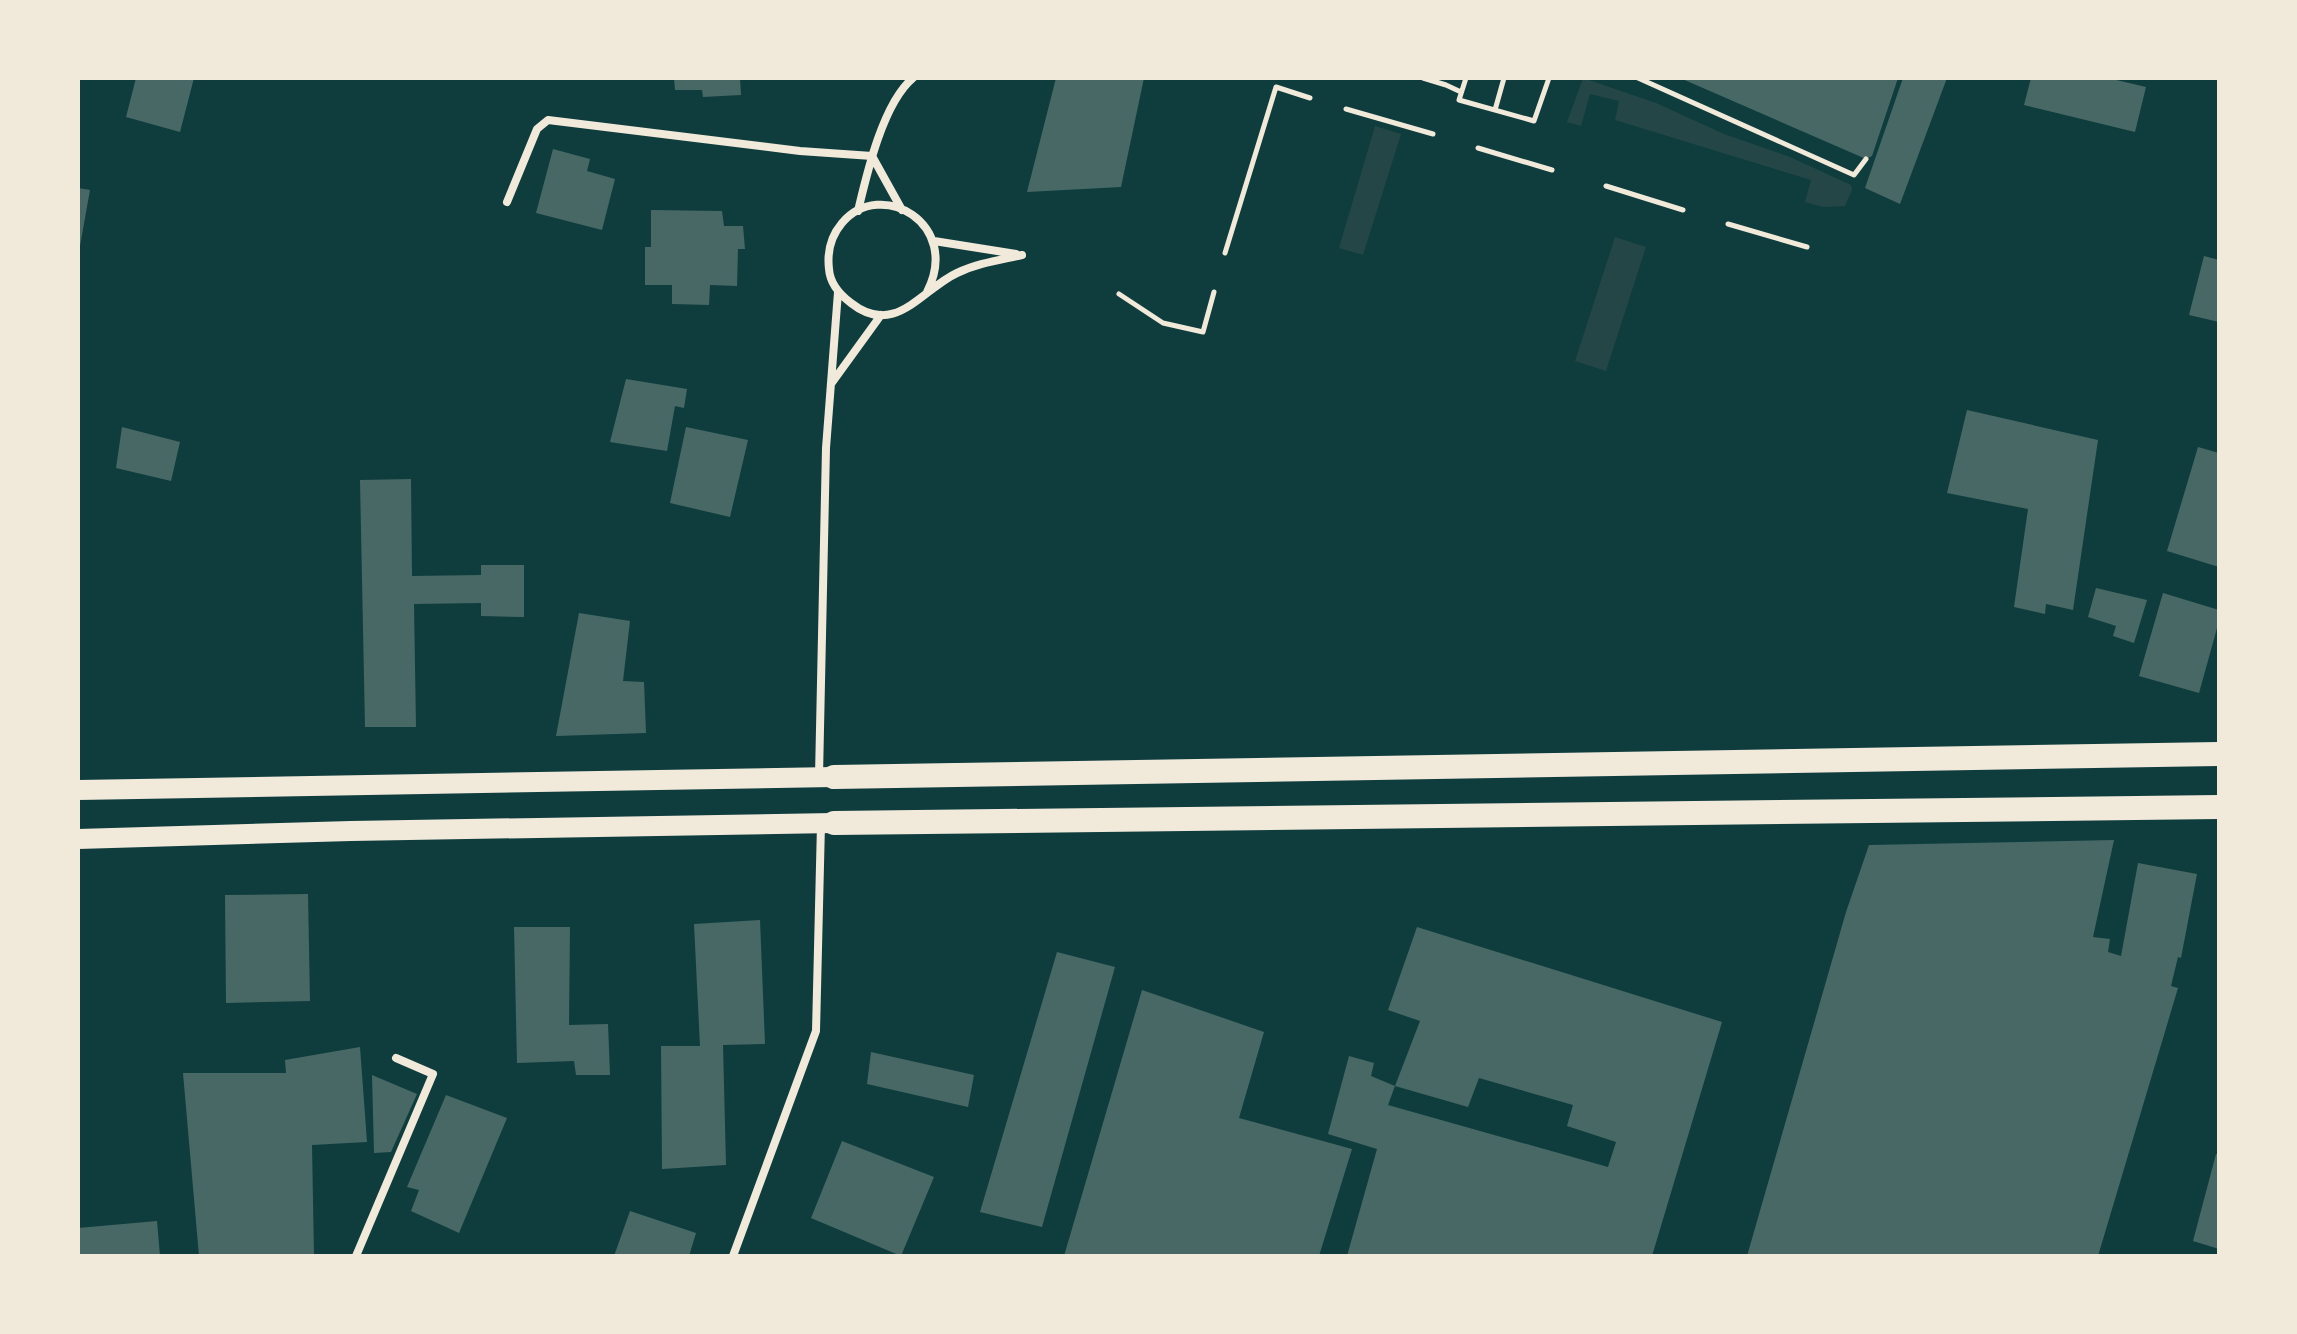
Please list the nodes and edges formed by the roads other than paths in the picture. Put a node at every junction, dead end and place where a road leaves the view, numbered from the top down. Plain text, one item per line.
1 (913, 78) edge
2 (872, 156) junction
3 (507, 202) dead end
4 (902, 210) junction
5 (858, 211) junction
6 (934, 241) junction
7 (838, 292) junction
8 (927, 292) junction
9 (881, 315) junction
10 (830, 385) junction
11 (2219, 754) edge
12 (827, 777) junction
13 (78, 790) edge
14 (2219, 807) edge
15 (828, 823) junction
16 (78, 839) edge
17 (396, 1058) dead end
18 (356, 1256) edge
19 (733, 1256) edge

1 - 2 street
2 - 3 street
2 - 4 street
2 - 5 street
4 - 5 street
4 - 6 street
5 - 7 street
6 - 8 street
6 - 8 street
7 - 9 street
7 - 10 street
8 - 9 street
9 - 10 street
10 - 12 street
11 - 12 highway
12 - 13 main road
14 - 15 highway
15 - 16 main road
15 - 19 street
17 - 18 street

